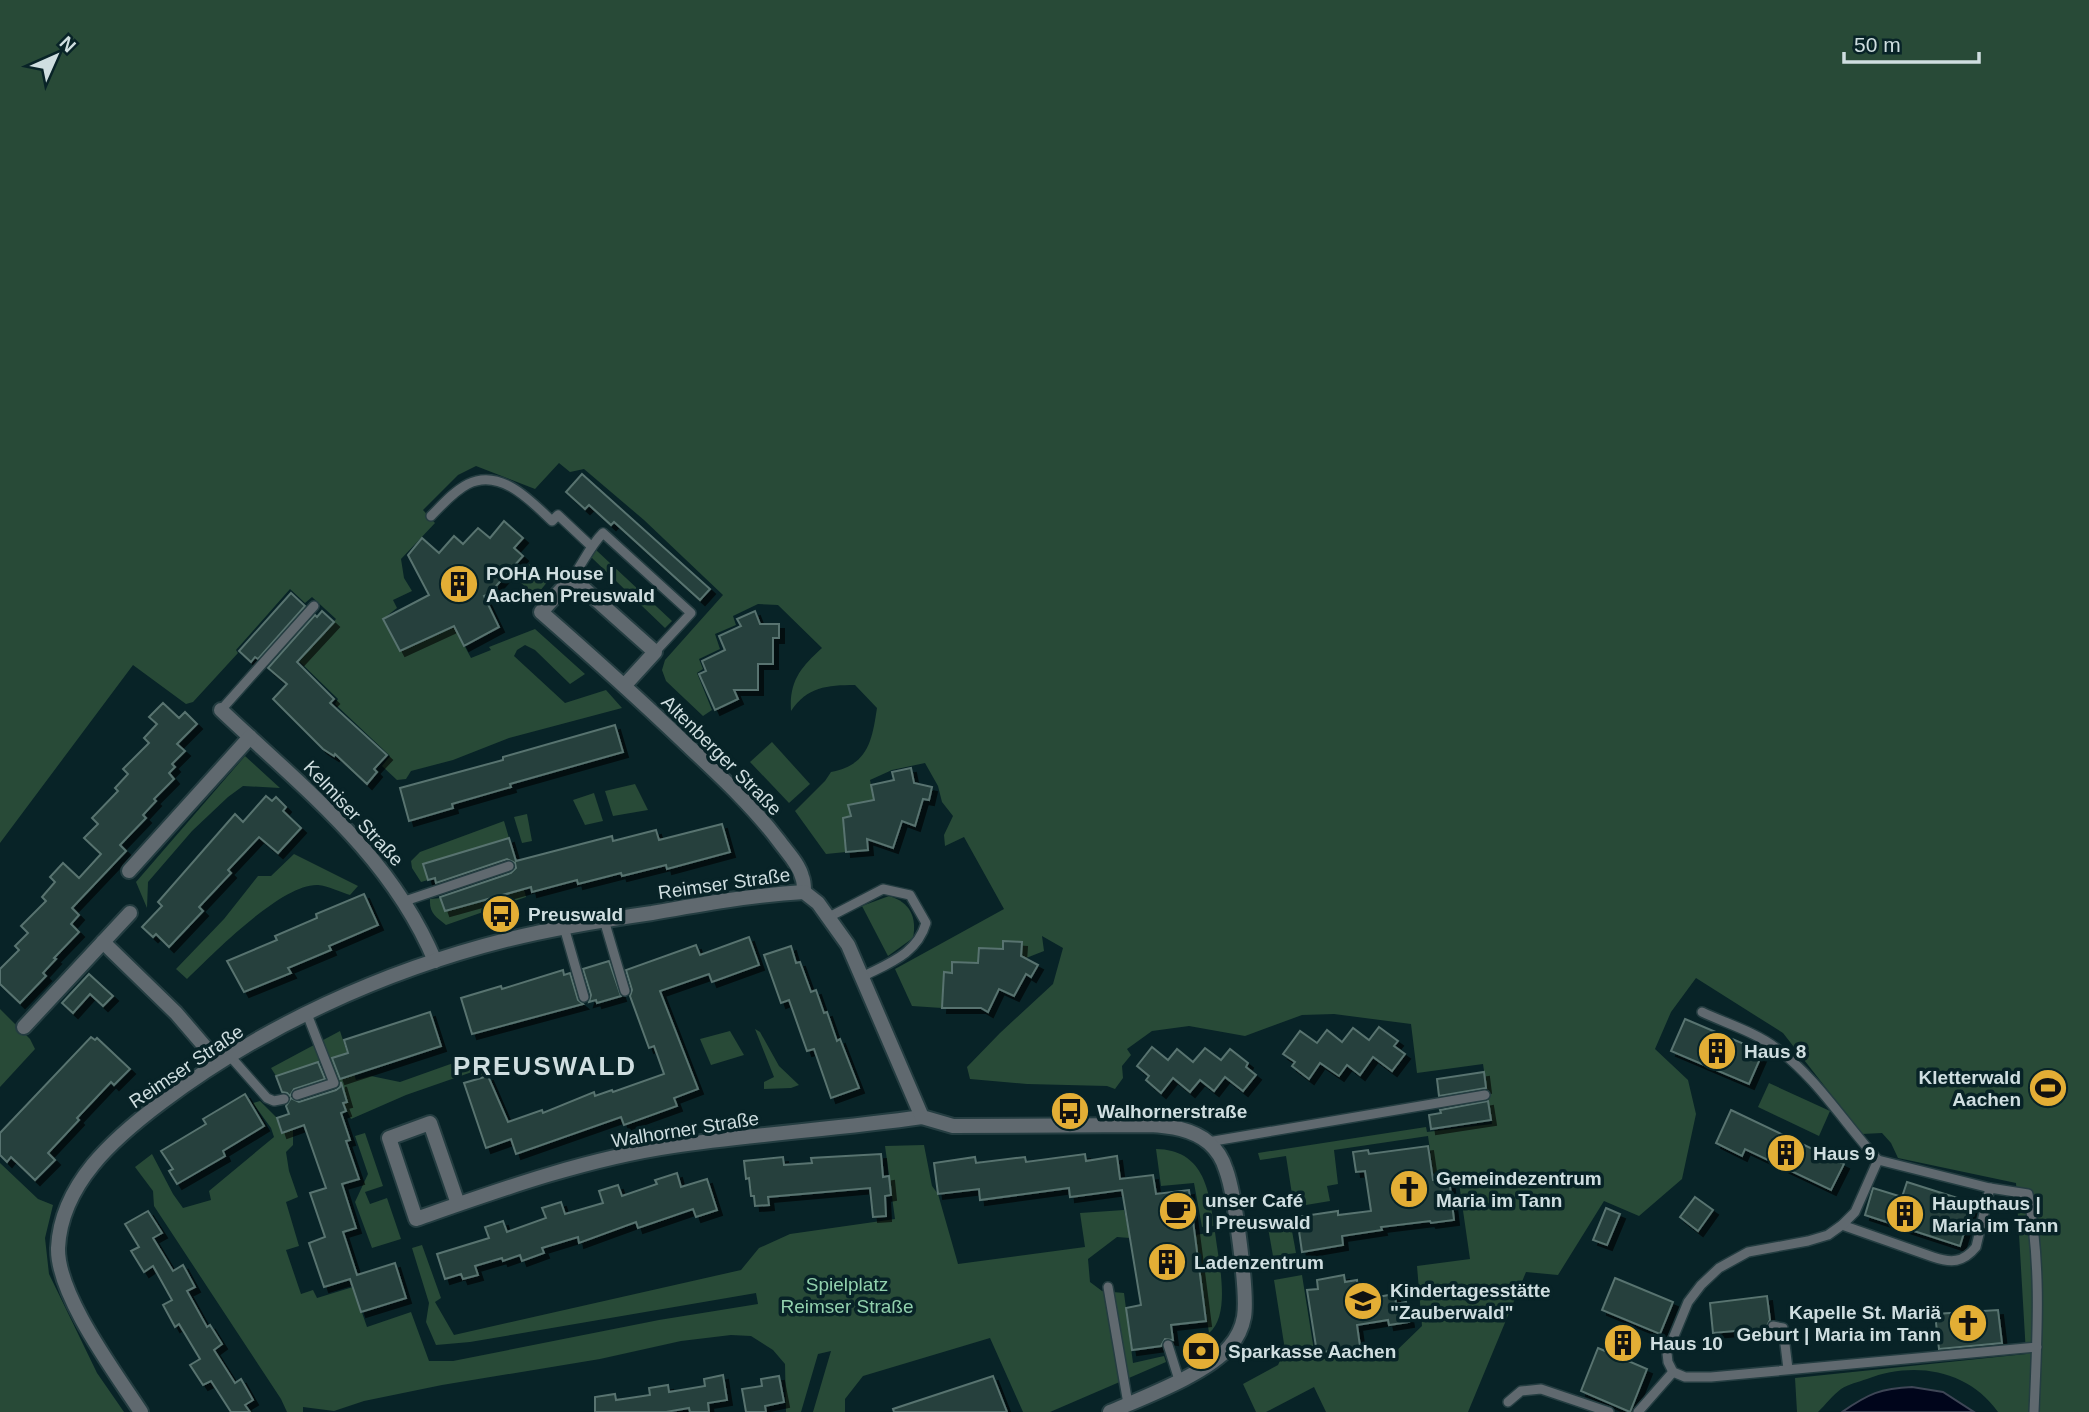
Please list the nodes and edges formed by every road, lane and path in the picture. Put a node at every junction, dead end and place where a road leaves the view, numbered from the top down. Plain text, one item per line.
1 (431, 516) dead end
2 (591, 545) junction
3 (572, 578) junction
4 (314, 606) dead end
5 (655, 652) junction
6 (624, 687) junction
7 (221, 710) joint
8 (250, 737) junction
9 (509, 866) dead end
10 (129, 871) dead end
11 (804, 892) junction
12 (405, 901) junction
13 (130, 913) dead end
14 (829, 917) junction
15 (604, 920) junction
16 (564, 927) junction
17 (103, 942) junction
18 (435, 961) junction
19 (862, 976) junction
20 (625, 990) dead end
21 (584, 997) dead end
22 (1702, 1012) dead end
23 (307, 1014) junction
24 (24, 1027) dead end
25 (224, 1058) junction
26 (297, 1095) dead end
27 (1485, 1095) dead end
28 (284, 1099) dead end
29 (922, 1117) junction
30 (1208, 1142) junction
31 (1878, 1160) junction
32 (1990, 1188) junction
33 (458, 1204) junction
34 (1842, 1225) junction
35 (1108, 1287) dead end
36 (1773, 1326) dead end
37 (1168, 1345) dead end
38 (2036, 1347) junction
39 (1788, 1369) junction
40 (1673, 1372) junction
41 (1179, 1380) junction
42 (1508, 1402) dead end
43 (1128, 1404) junction
44 (141, 1412) edge
45 (1110, 1412) edge
46 (1609, 1412) edge
47 (1638, 1412) edge
48 (2034, 1412) edge

1 - 2 lane
2 - 3 lane
2 - 5 lane
3 - 5 street
3 - 6 street, Altenberger Straße
4 - 7 lane
5 - 6 street
6 - 11 street, Altenberger Straße
7 - 8 street, Kelmiser Straße
8 - 10 street
8 - 12 street, Kelmiser Straße
9 - 12 lane
11 - 14 street, Reimser Straße
11 - 15 street, Reimser Straße
12 - 18 street, Kelmiser Straße
13 - 17 street
14 - 19 street, Reimser Straße
14 - 19 lane
15 - 16 street, Reimser Straße
15 - 20 lane
16 - 18 street, Reimser Straße
16 - 21 lane
17 - 24 street
17 - 25 street
18 - 23 street, Reimser Straße
19 - 29 street, Reimser Straße
22 - 31 lane
23 - 25 street, Reimser Straße
23 - 26 lane
25 - 28 lane
25 - 44 street, Reimser Straße
27 - 30 lane
29 - 30 street
29 - 33 street, Walhorner Straße
30 - 41 street
31 - 32 lane
31 - 34 lane
32 - 34 lane
32 - 38 lane
33 - 33 street, Walhorner Straße
34 - 40 lane
35 - 43 lane
36 - 39 lane
37 - 41 lane
38 - 39 lane
38 - 48 lane
39 - 40 lane
40 - 47 lane
41 - 43 street
42 - 46 lane
43 - 45 street

